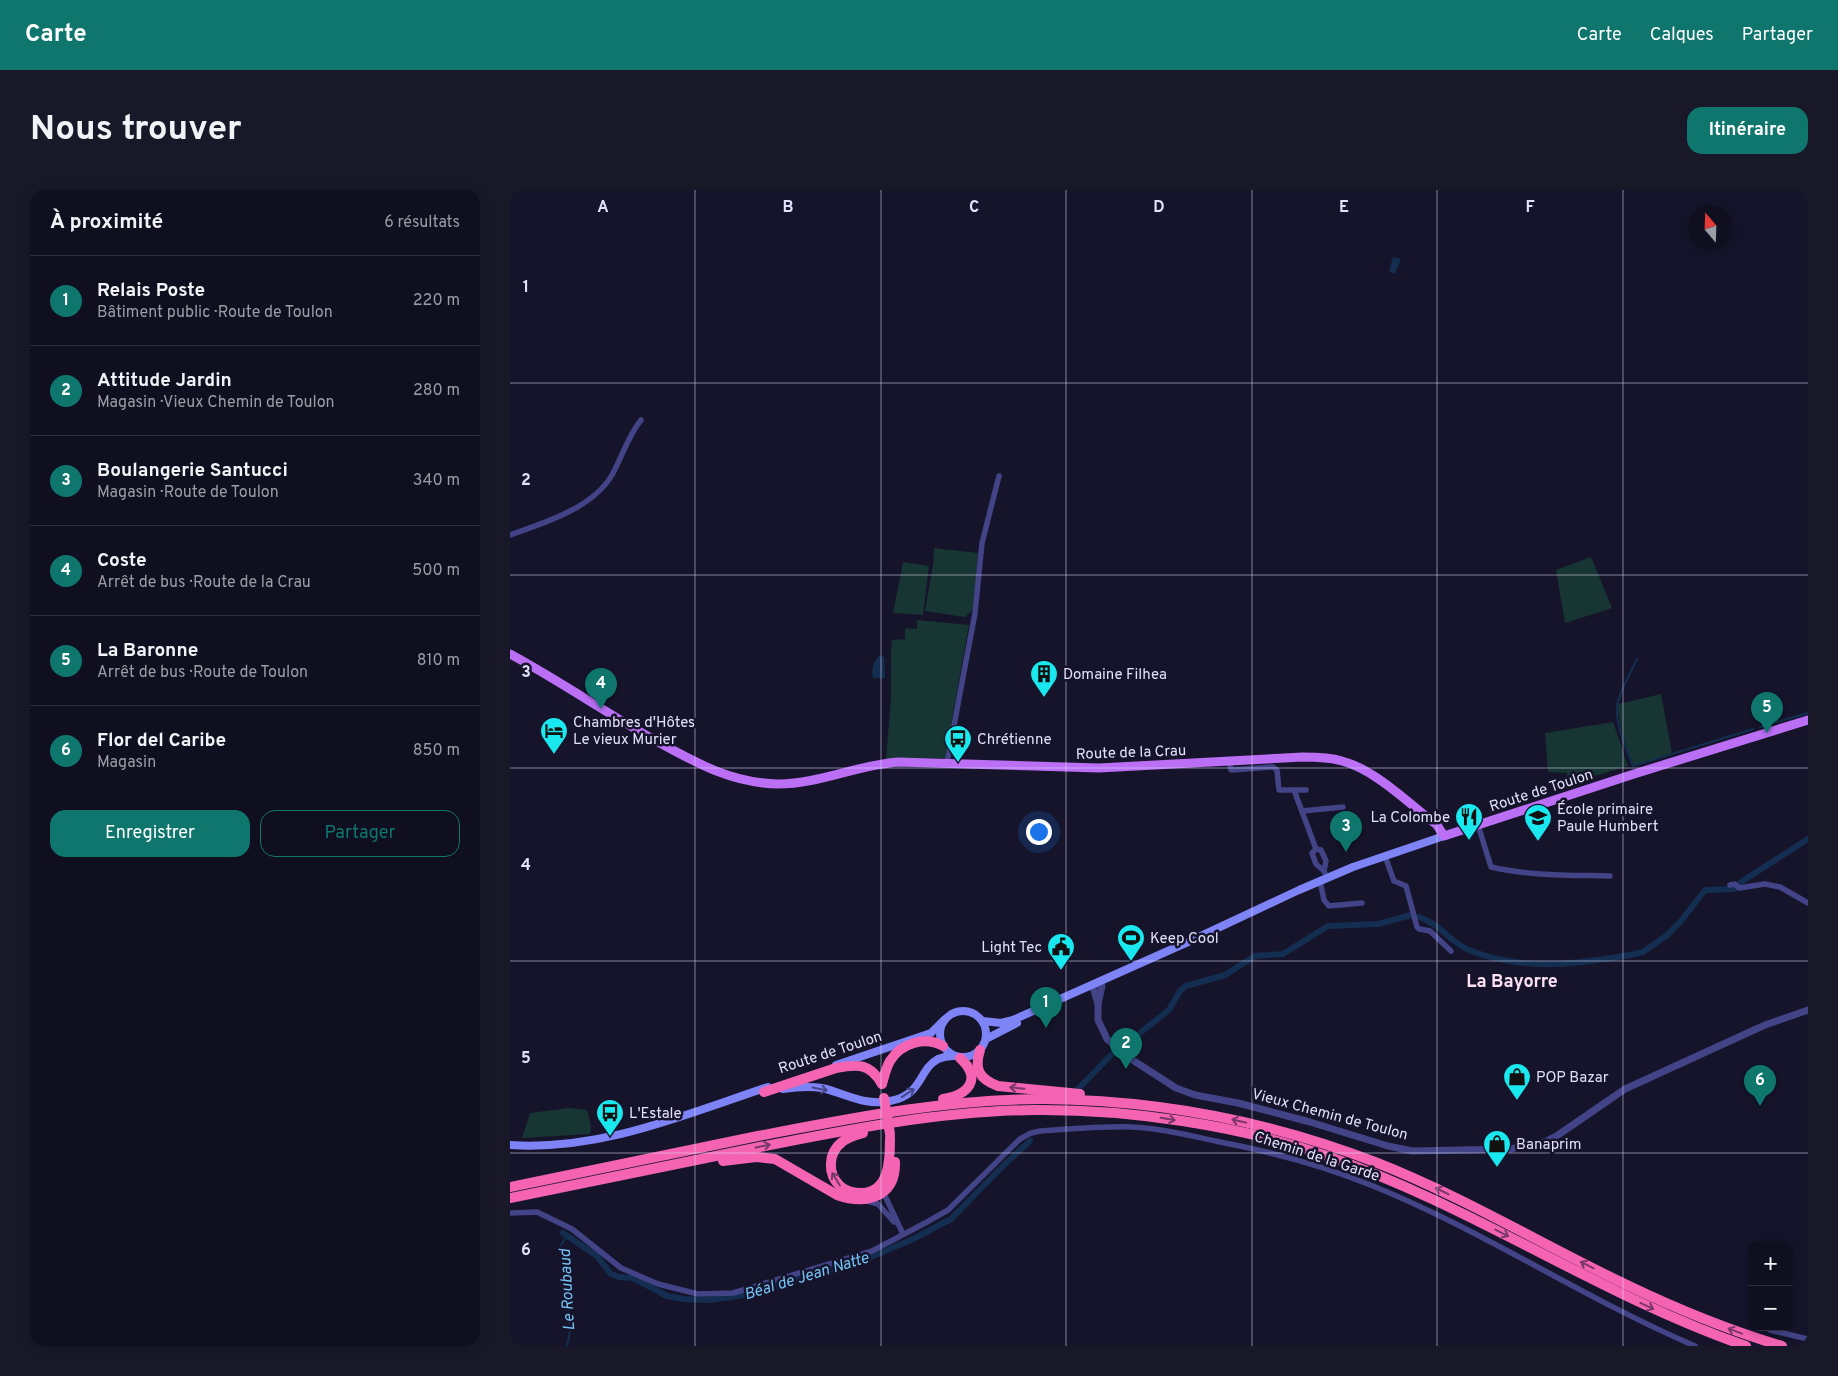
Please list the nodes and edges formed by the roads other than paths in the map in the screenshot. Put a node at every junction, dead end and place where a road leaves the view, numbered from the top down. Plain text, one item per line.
1 (641, 420) dead end
2 (999, 476) dead end
3 (510, 535) edge
4 (510, 654) edge
5 (1808, 720) edge
6 (1229, 761) junction
7 (947, 763) junction
8 (1294, 790) junction
9 (1306, 790) dead end
10 (1343, 807) dead end
11 (1302, 811) junction
12 (1437, 825) junction
13 (1478, 825) junction
14 (1464, 829) junction
15 (1444, 836) junction
16 (1316, 849) junction
17 (1385, 856) junction
18 (1610, 876) dead end
19 (1324, 877) junction
20 (1734, 885) dead end
21 (1362, 903) dead end
22 (1808, 904) edge
23 (1177, 946) junction
24 (1451, 951) dead end
25 (1096, 985) junction
26 (1808, 1010) edge
27 (944, 1020) junction
28 (983, 1021) junction
29 (986, 1039) junction
30 (908, 1042) junction
31 (943, 1046) junction
32 (980, 1050) junction
33 (957, 1057) junction
34 (882, 1084) junction
35 (764, 1092) junction
36 (721, 1104) junction
37 (1187, 1110) junction
38 (1134, 1115) junction
39 (890, 1136) junction
40 (510, 1145) edge
41 (522, 1184) junction
42 (569, 1186) junction
43 (510, 1187) edge
44 (878, 1195) junction
45 (510, 1198) edge
46 (510, 1213) edge
47 (903, 1234) junction
48 (1774, 1331) edge
49 (1808, 1339) edge
50 (1695, 1346) edge
51 (1746, 1346) edge
52 (1782, 1346) edge

1 - 3 street
2 - 7 street
4 - 7 main road, Route de la Crau
5 - 13 main road, Route de Toulon
6 - 7 main road, Route de la Crau
6 - 8 street
6 - 12 main road, Route de la Crau
8 - 9 street
8 - 11 street
10 - 11 street
11 - 16 street
12 - 14 main road, Route de la Crau
12 - 15 main road, Route de la Crau
13 - 14 main road, Route de Toulon
13 - 18 street
14 - 15 main road, Route de Toulon
15 - 17 main road, Route de Toulon
16 - 19 street
16 - 19 street
17 - 19 main road, Route de Toulon
17 - 24 street
19 - 21 street
19 - 23 main road, Route de Toulon
20 - 22 street
23 - 25 main road, Route de Toulon
23 - 25 main road, Route de Toulon
25 - 26 street, Vieux Chemin de Toulon
25 - 28 main road, Route de Toulon
25 - 29 main road, Route de Toulon
27 - 28 main road
27 - 30 main road, Route de Toulon
27 - 31 main road
28 - 29 main road
29 - 32 main road
30 - 34 highway
30 - 36 main road, Route de Toulon
31 - 33 main road
31 - 34 highway
32 - 33 main road
37 -> 32 highway
35 -> 33 main road, Route de Toulon
33 - 41 highway
34 - 35 highway
34 - 39 highway, bridge
35 - 36 main road, Route de Toulon
36 - 40 main road, Route de Toulon
37 - 41 highway
52 -> 37 highway
42 -> 38 highway
44 -> 38 highway
38 -> 51 highway
39 - 44 highway
39 - 44 highway
41 - 43 highway
42 - 44 highway
42 - 45 highway
44 - 47 street
44 - 47 street
46 - 47 street, Chemin de la Garde
47 - 50 street, Chemin de la Garde
48 - 49 street

